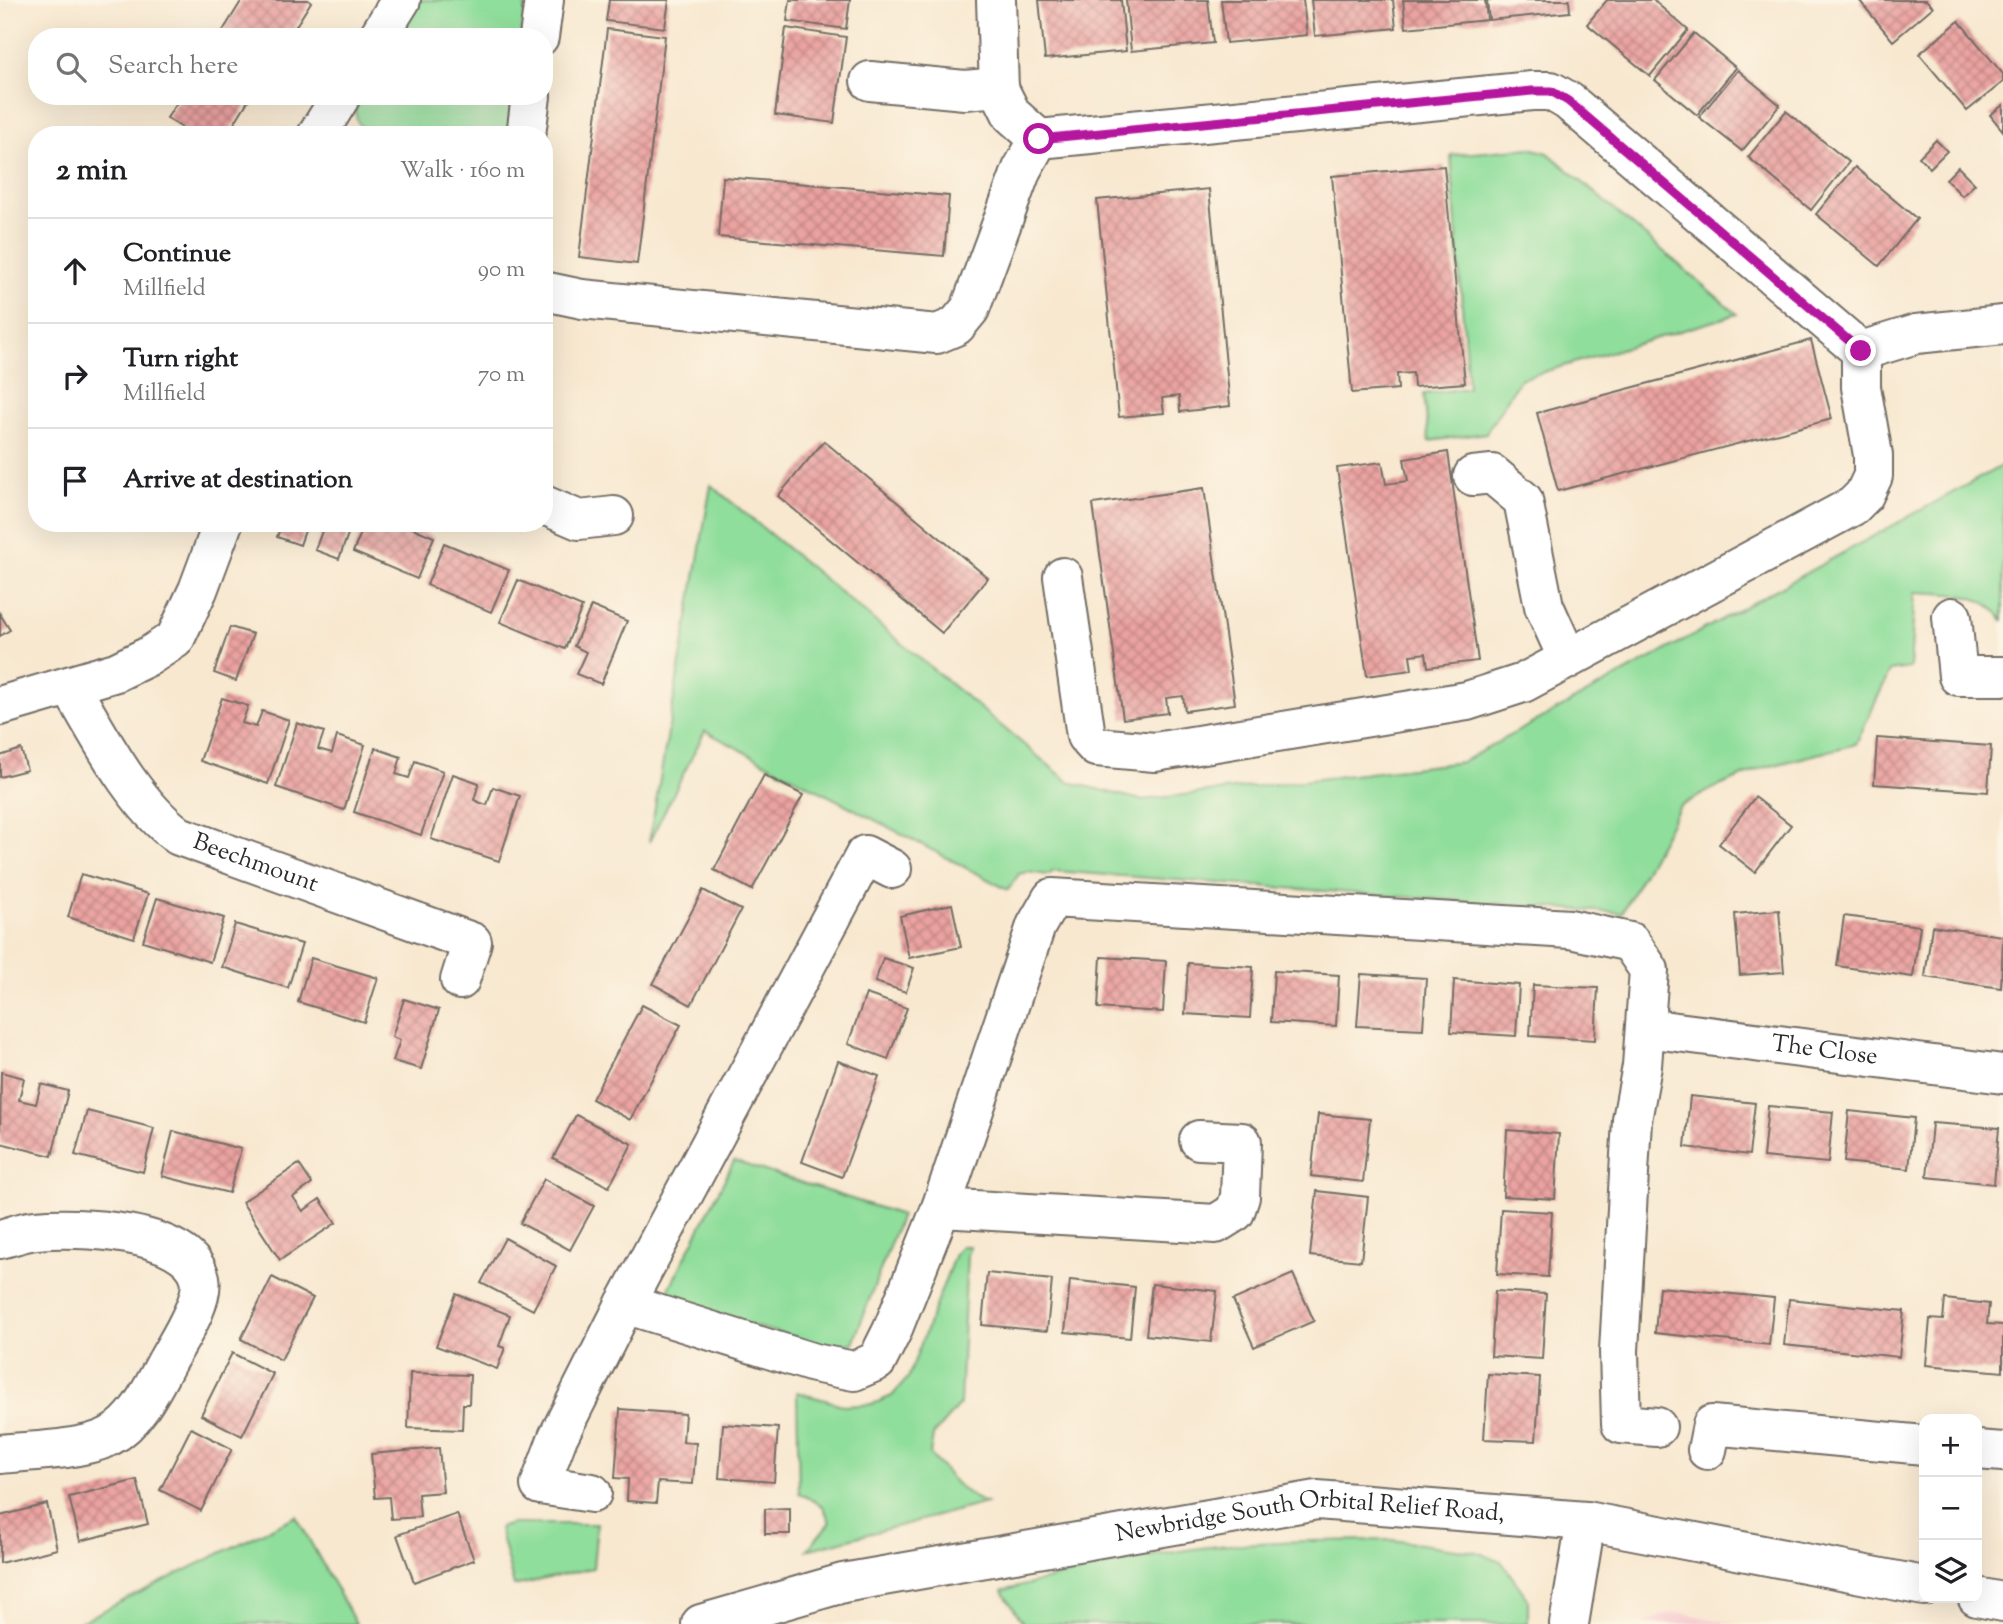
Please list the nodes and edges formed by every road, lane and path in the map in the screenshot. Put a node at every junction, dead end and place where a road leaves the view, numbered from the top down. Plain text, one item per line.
1 (401, 0) edge
2 (544, 0) edge
3 (996, 0) edge
4 (384, 28) edge
5 (540, 28) edge
6 (870, 81) dead end
7 (999, 87) junction
8 (336, 105) edge
9 (530, 105) edge
10 (324, 126) edge
11 (527, 126) edge
12 (1039, 139) junction
13 (553, 293) edge
14 (2003, 326) edge
15 (1861, 351) junction
16 (1473, 476) dead end
17 (553, 509) edge
18 (614, 516) dead end
19 (220, 532) edge
20 (1063, 577) dead end
21 (1952, 617) dead end
22 (1567, 657) junction
23 (2003, 676) edge
24 (69, 686) junction
25 (0, 706) edge
26 (892, 869) dead end
27 (460, 979) dead end
28 (1646, 1028) junction
29 (2003, 1073) edge
30 (1199, 1140) dead end
31 (940, 1208) junction
32 (0, 1239) edge
33 (625, 1304) junction
34 (1657, 1427) dead end
35 (1919, 1445) edge
36 (1982, 1450) edge
37 (1707, 1451) dead end
38 (2003, 1452) edge
39 (0, 1454) edge
40 (592, 1493) dead end
41 (1586, 1521) junction
42 (1919, 1586) edge
43 (1982, 1598) edge
44 (2003, 1602) edge
45 (701, 1624) edge
46 (1569, 1624) edge

1 - 4 street
2 - 5 street
3 - 7 street
6 - 7 street
7 - 12 street
8 - 10 street
9 - 11 street
12 - 13 street
12 - 15 street
14 - 15 street
15 - 22 street
16 - 22 street
17 - 18 street
19 - 24 street
20 - 22 street
21 - 23 street
24 - 25 street
24 - 27 street, Beechmount
26 - 33 street
28 - 29 street, The Close
28 - 31 street
28 - 34 street
30 - 31 street
31 - 33 street
32 - 39 street
33 - 40 street
35 - 37 street
36 - 38 street
41 - 42 street, Newbridge South Orbital Relief Road,
41 - 45 street, Newbridge South Orbital Relief Road,
41 - 46 street
43 - 44 street

